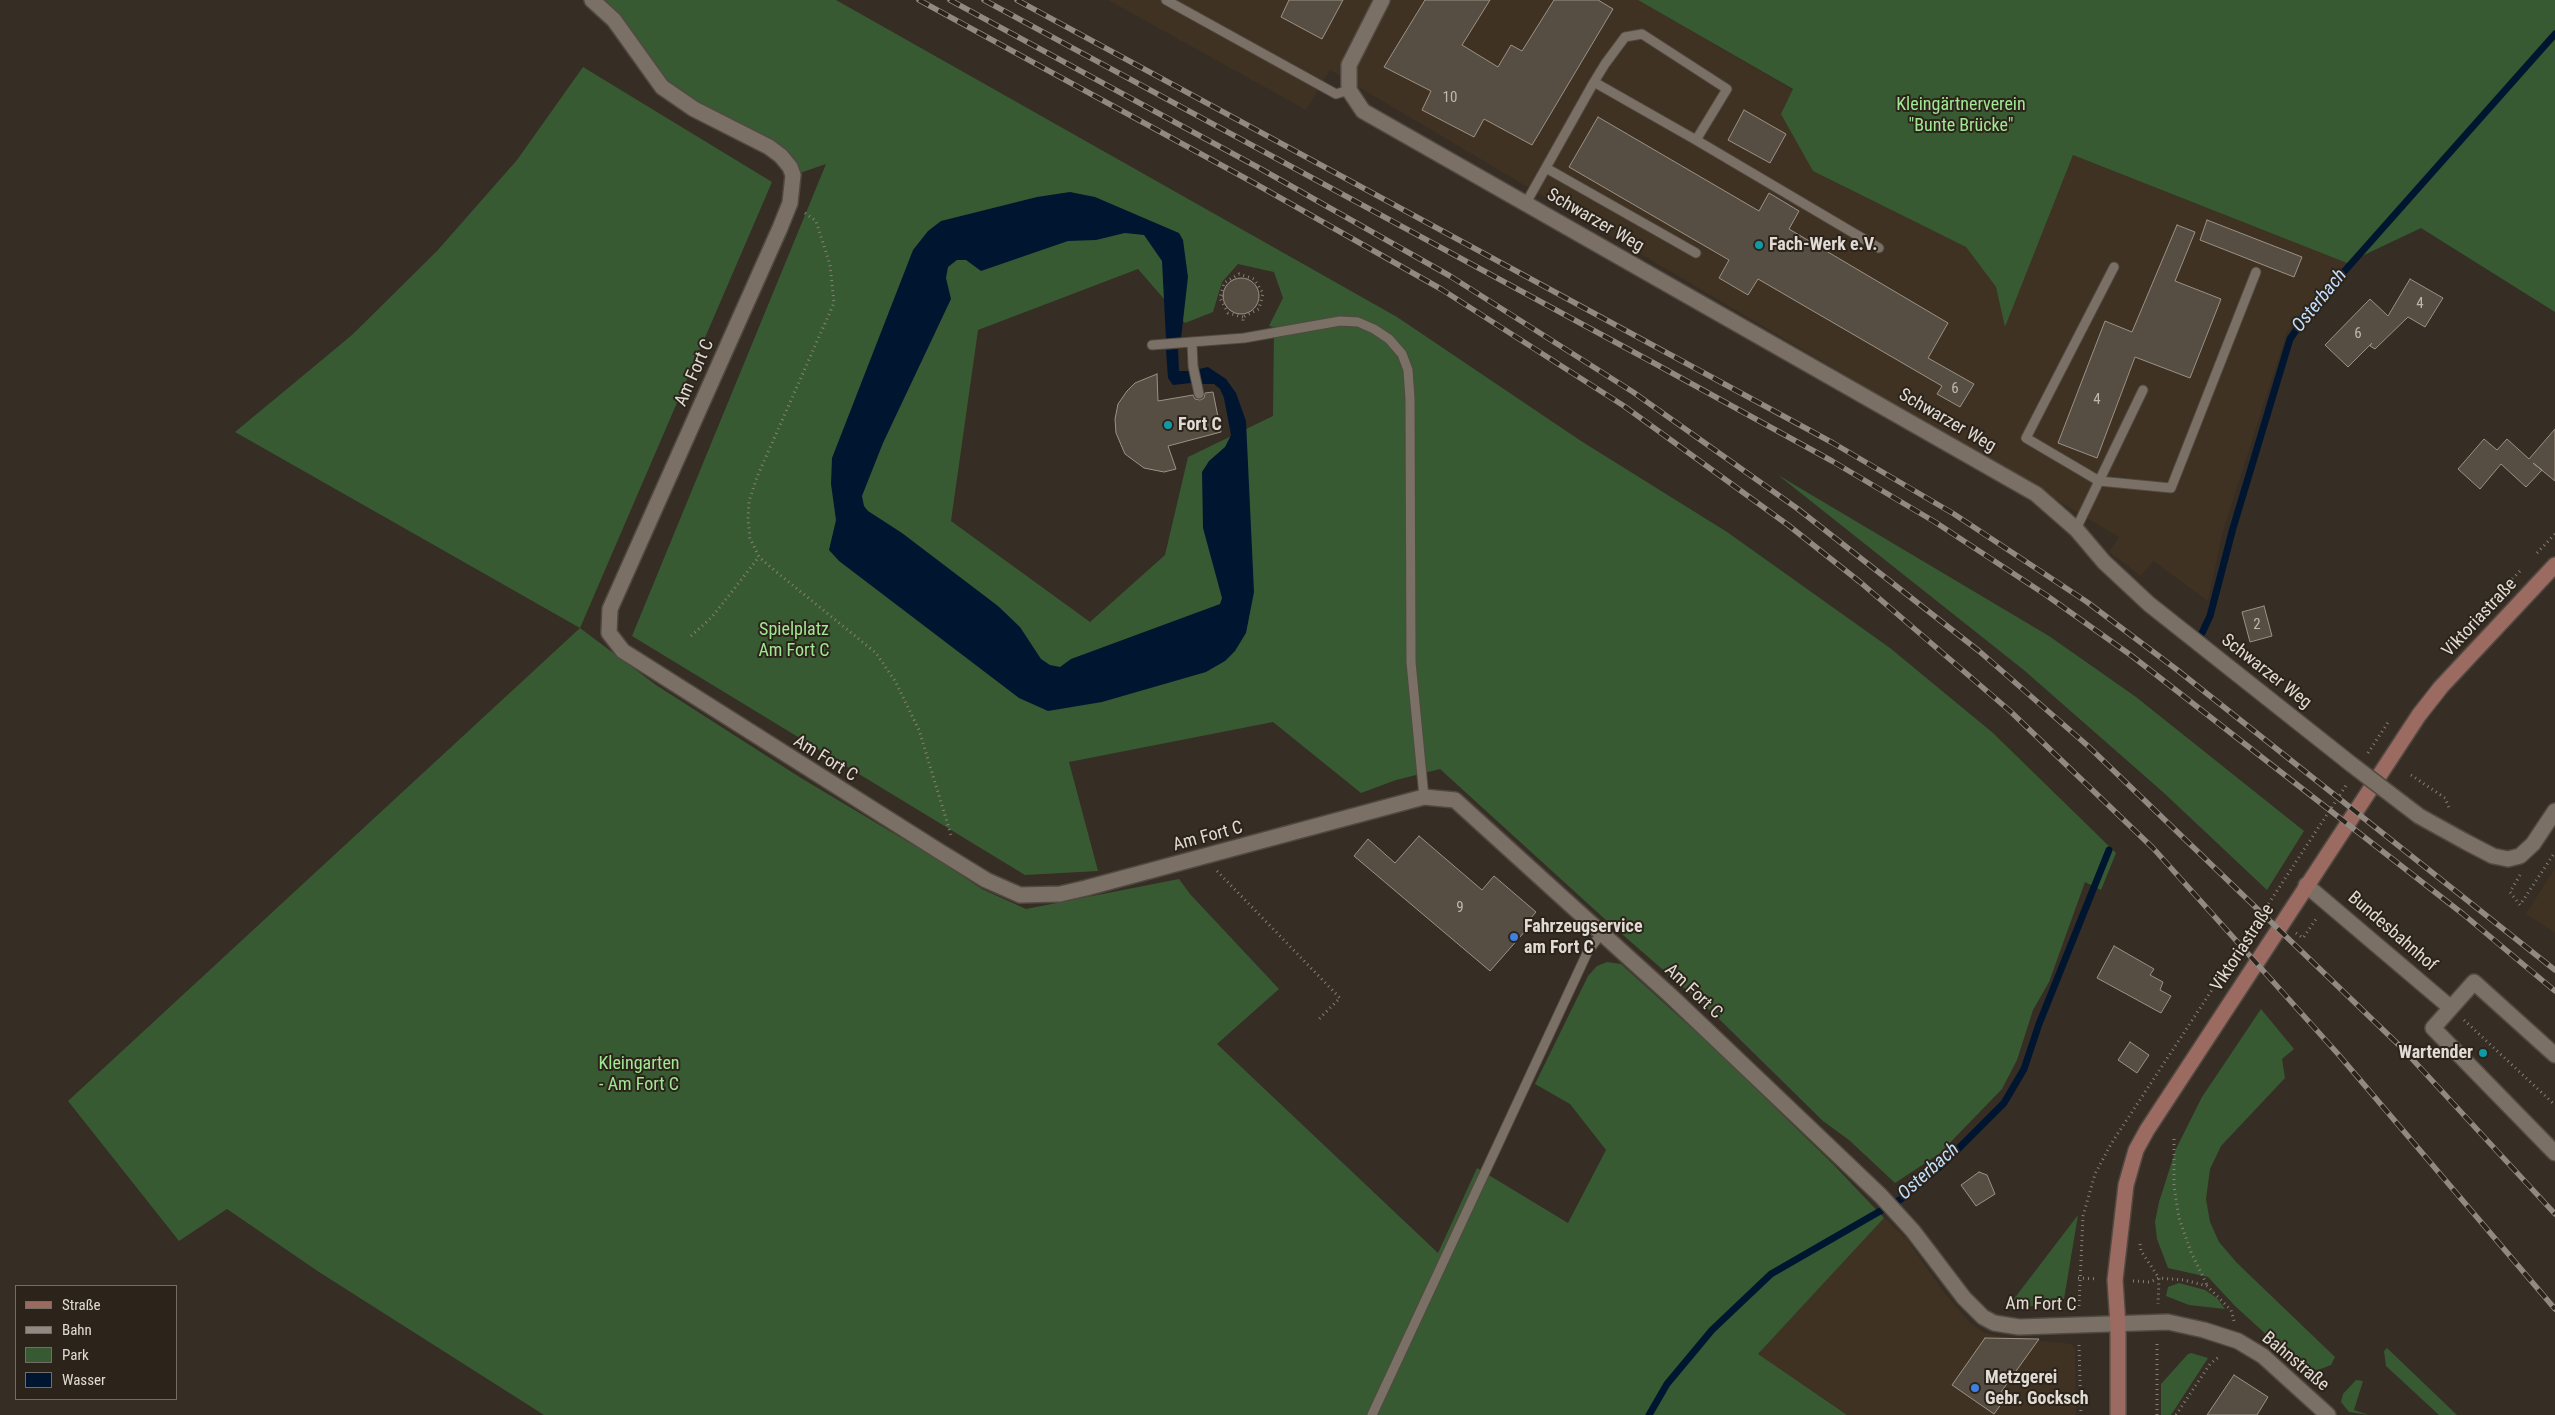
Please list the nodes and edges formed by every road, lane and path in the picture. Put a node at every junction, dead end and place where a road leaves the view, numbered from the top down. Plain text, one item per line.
1 (592, 0) edge
2 (1166, 0) edge
3 (1382, 0) edge
4 (1594, 82) junction
5 (1349, 90) junction
6 (1696, 140) junction
7 (1546, 168) junction
8 (790, 203) junction
9 (1526, 203) junction
10 (1879, 248) dead end
11 (1696, 254) dead end
12 (2114, 267) dead end
13 (2256, 272) dead end
14 (1243, 317) junction
15 (1244, 338) junction
16 (1188, 343) junction
17 (1152, 344) dead end
18 (2143, 390) dead end
19 (1199, 394) dead end
20 (2099, 482) junction
21 (2076, 529) junction
22 (759, 557) junction
23 (2555, 565) edge
24 (692, 636) dead end
25 (2411, 775) dead end
26 (1424, 797) junction
27 (2444, 798) dead end
28 (2555, 811) edge
29 (2555, 852) edge
30 (945, 855) junction
31 (1212, 855) junction
32 (2523, 870) dead end
33 (2306, 885) junction
34 (1602, 934) junction
35 (2451, 1008) junction
36 (1318, 1020) dead end
37 (2555, 1055) edge
38 (2555, 1105) edge
39 (2174, 1139) dead end
40 (2555, 1153) edge
41 (2078, 1278) dead end
42 (2207, 1286) junction
43 (2157, 1322) junction
44 (2079, 1325) junction
45 (2118, 1325) junction
46 (2238, 1341) junction
47 (1372, 1415) edge
48 (2081, 1415) edge
49 (2118, 1415) edge
50 (2157, 1415) edge
51 (2176, 1415) edge
52 (2328, 1415) edge

1 - 8 street, Am Fort C
2 - 5 lane
3 - 5 street
4 - 6 lane
4 - 6 lane
4 - 7 lane
5 - 9 street, Schwarzer Weg
6 - 10 lane
7 - 9 lane
7 - 11 lane
8 - 22 path
8 - 30 street, Am Fort C
9 - 21 street, Schwarzer Weg
12 - 20 lane
13 - 20 lane
14 - 14 path
14 - 15 path
15 - 16 lane
15 - 26 lane
16 - 17 lane
16 - 19 lane
18 - 20 lane
20 - 21 lane
21 - 28 street, Schwarzer Weg, bridge
22 - 24 path
22 - 30 path
23 - 33 main road, Viktoriastraße
25 - 27 path
26 - 31 street, Am Fort C
26 - 34 street, Am Fort C
29 - 32 path
30 - 31 street, Am Fort C
31 - 36 path
33 - 35 street, Bundesbahnhof
33 - 45 main road, Viktoriastraße
34 - 44 street, Am Fort C
34 - 47 lane
35 - 37 street
35 - 38 path
35 - 40 street
39 - 42 path
41 - 44 path
42 - 43 path
42 - 46 path
43 - 45 street, Bahnstraße
43 - 46 street, Bahnstraße
43 - 50 path
44 - 45 street, Am Fort C
44 - 48 path
45 - 49 main road, Viktoriastraße
46 - 51 path
46 - 52 street, Bahnstraße

